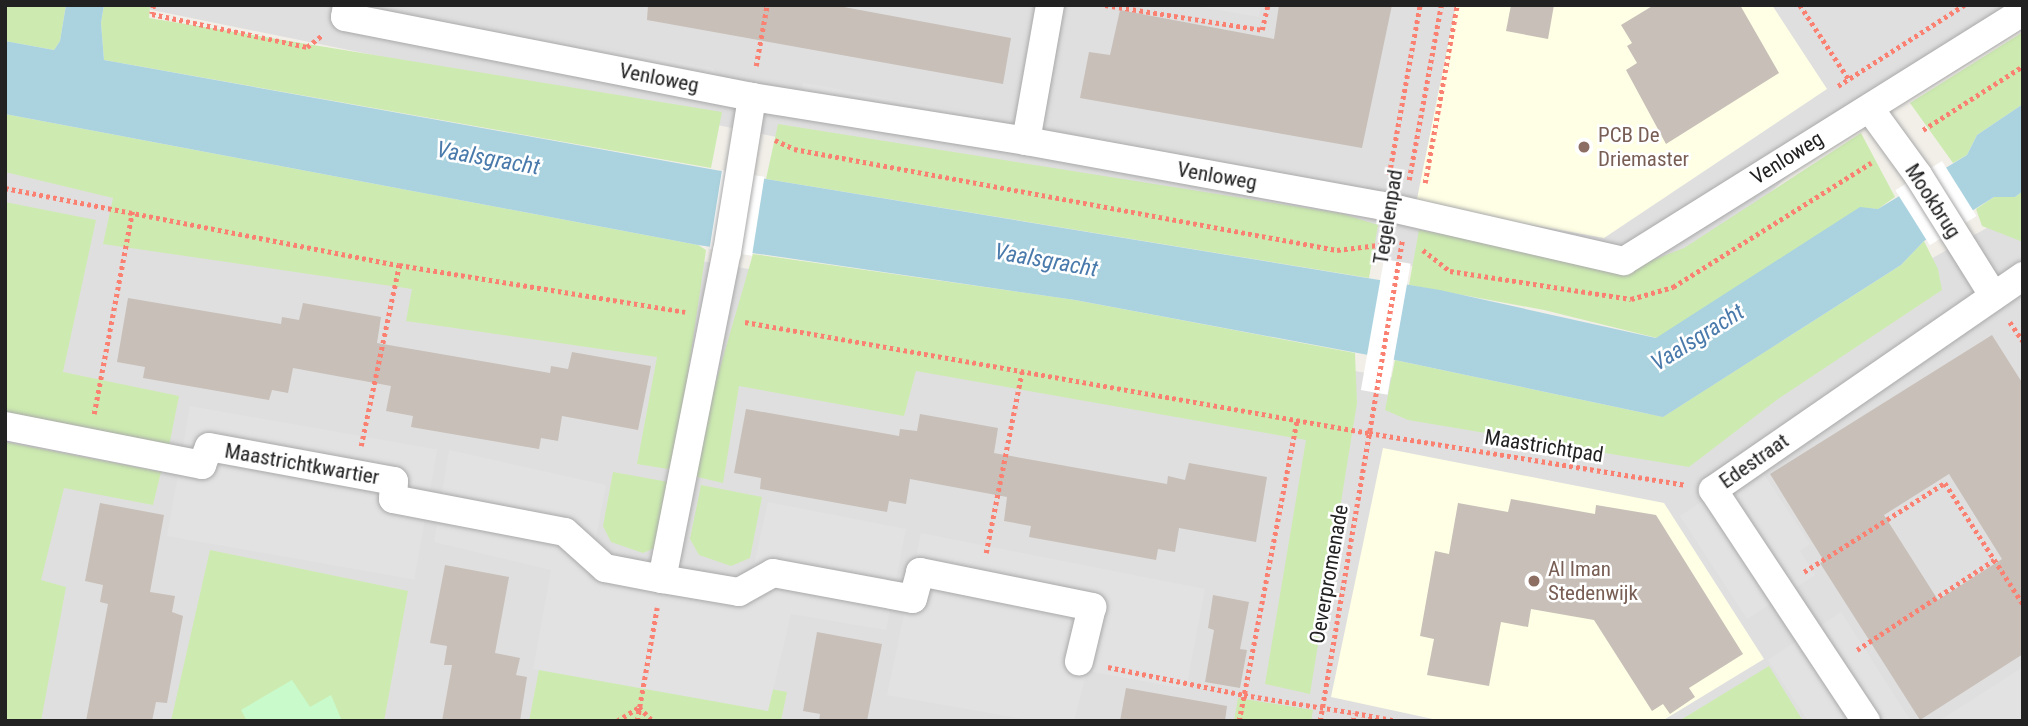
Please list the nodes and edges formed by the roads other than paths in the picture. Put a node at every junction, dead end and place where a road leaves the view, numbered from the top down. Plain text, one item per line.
1 (1050, 5) edge
2 (346, 11) edge
3 (2023, 12) edge
4 (752, 97) junction
5 (1870, 109) junction
6 (1026, 141) junction
7 (2023, 276) edge
8 (1993, 295) junction
9 (5, 426) edge
10 (662, 579) junction
11 (1079, 661) road end
12 (1866, 721) edge

1 - 6 street
2 - 4 street, Venloweg
3 - 5 street, Venloweg
4 - 6 street, Venloweg
4 - 10 street
5 - 6 street, Venloweg
5 - 8 street, Mookbrug
7 - 8 street, Edestraat
8 - 12 street, Edestraat
9 - 10 street, Maastrichtkwartier
10 - 11 street, Maastrichtkwartier

